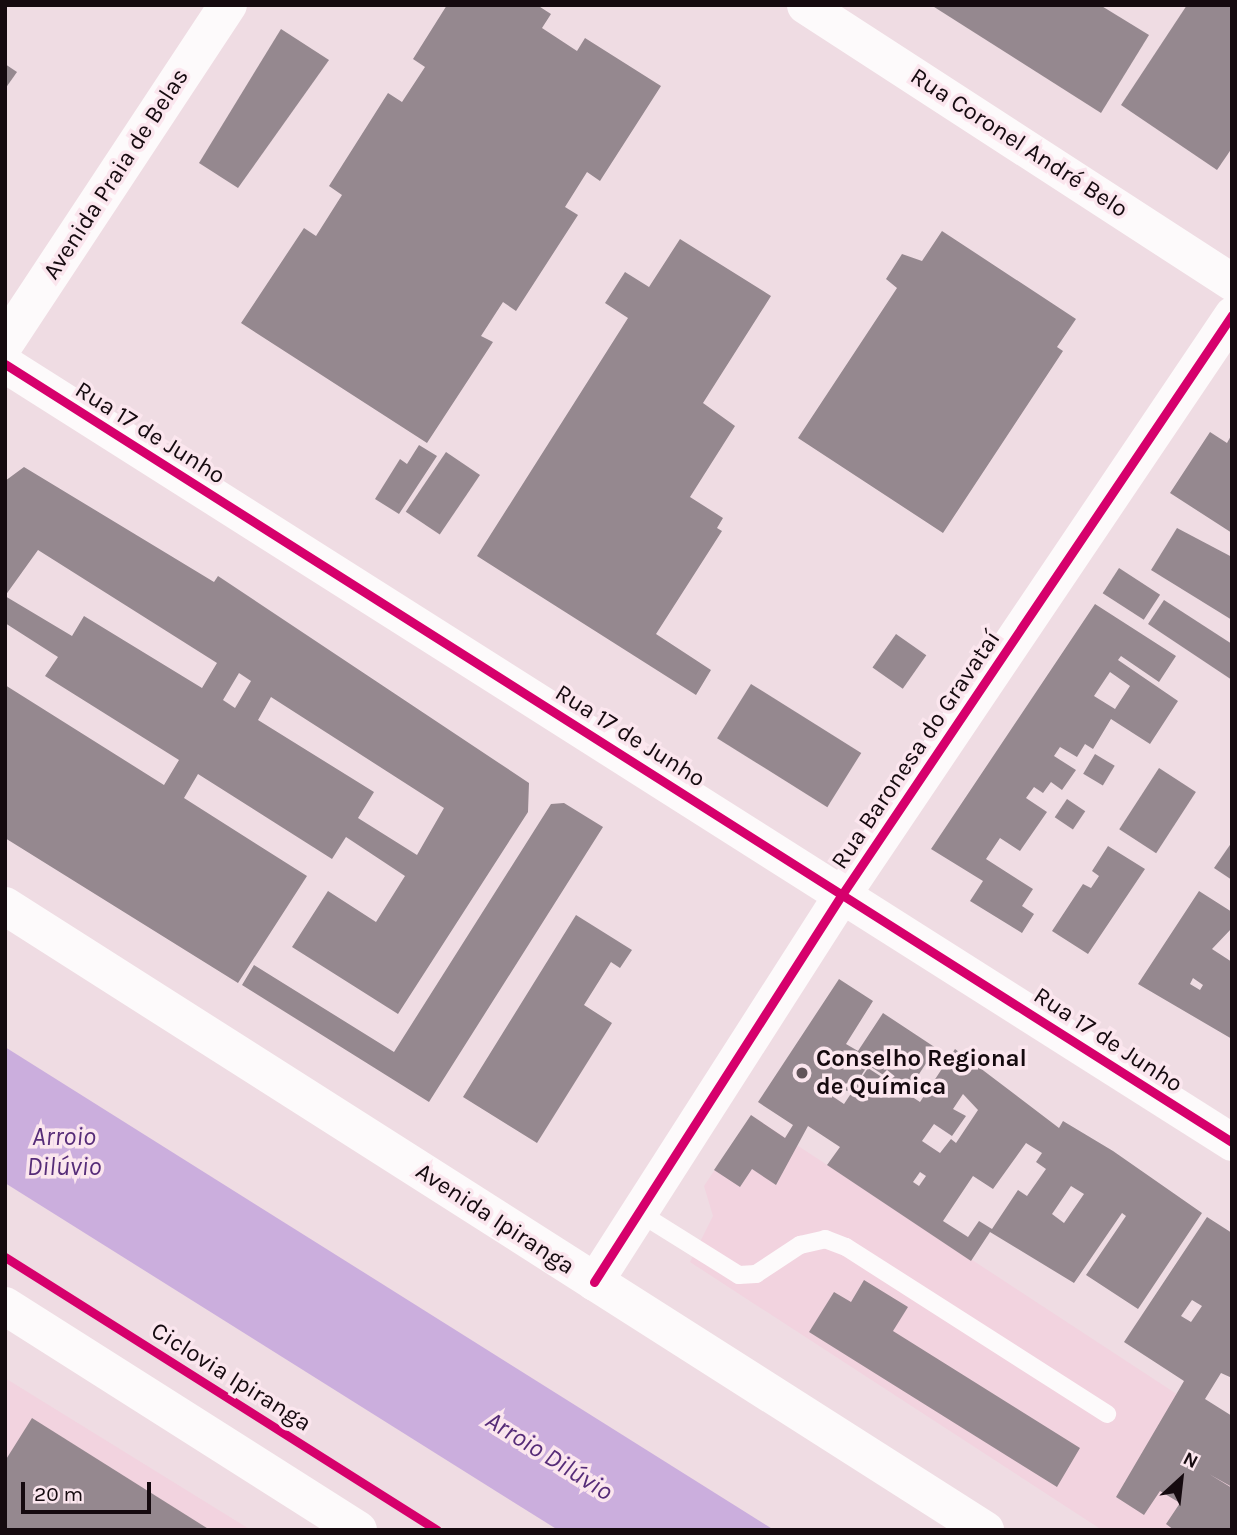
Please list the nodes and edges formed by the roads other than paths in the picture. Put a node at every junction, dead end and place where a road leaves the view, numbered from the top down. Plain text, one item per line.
1 (228, 5) edge
2 (806, 5) edge
3 (1232, 282) edge
4 (1232, 315) edge
5 (5, 343) edge
6 (5, 365) edge
7 (843, 893) junction
8 (5, 906) edge
9 (1232, 1142) edge
10 (638, 1212) junction
11 (594, 1282) junction
12 (5, 1306) edge
13 (1107, 1414) dead end
14 (358, 1530) edge
15 (985, 1530) edge

1 - 5 main road, Avenida Praia de Belas
2 - 3 street, Rua Coronel André Belo
4 - 7 street, Rua Baronesa do Gravataí
6 - 7 street, Rua 17 de Junho
7 - 9 street, Rua 17 de Junho
7 - 10 street, Rua Baronesa do Gravataí
8 - 11 main road, Avenida Ipiranga
10 - 11 street, Rua Baronesa do Gravataí
10 - 13 lane
11 - 15 main road, Avenida Ipiranga
12 - 14 main road

